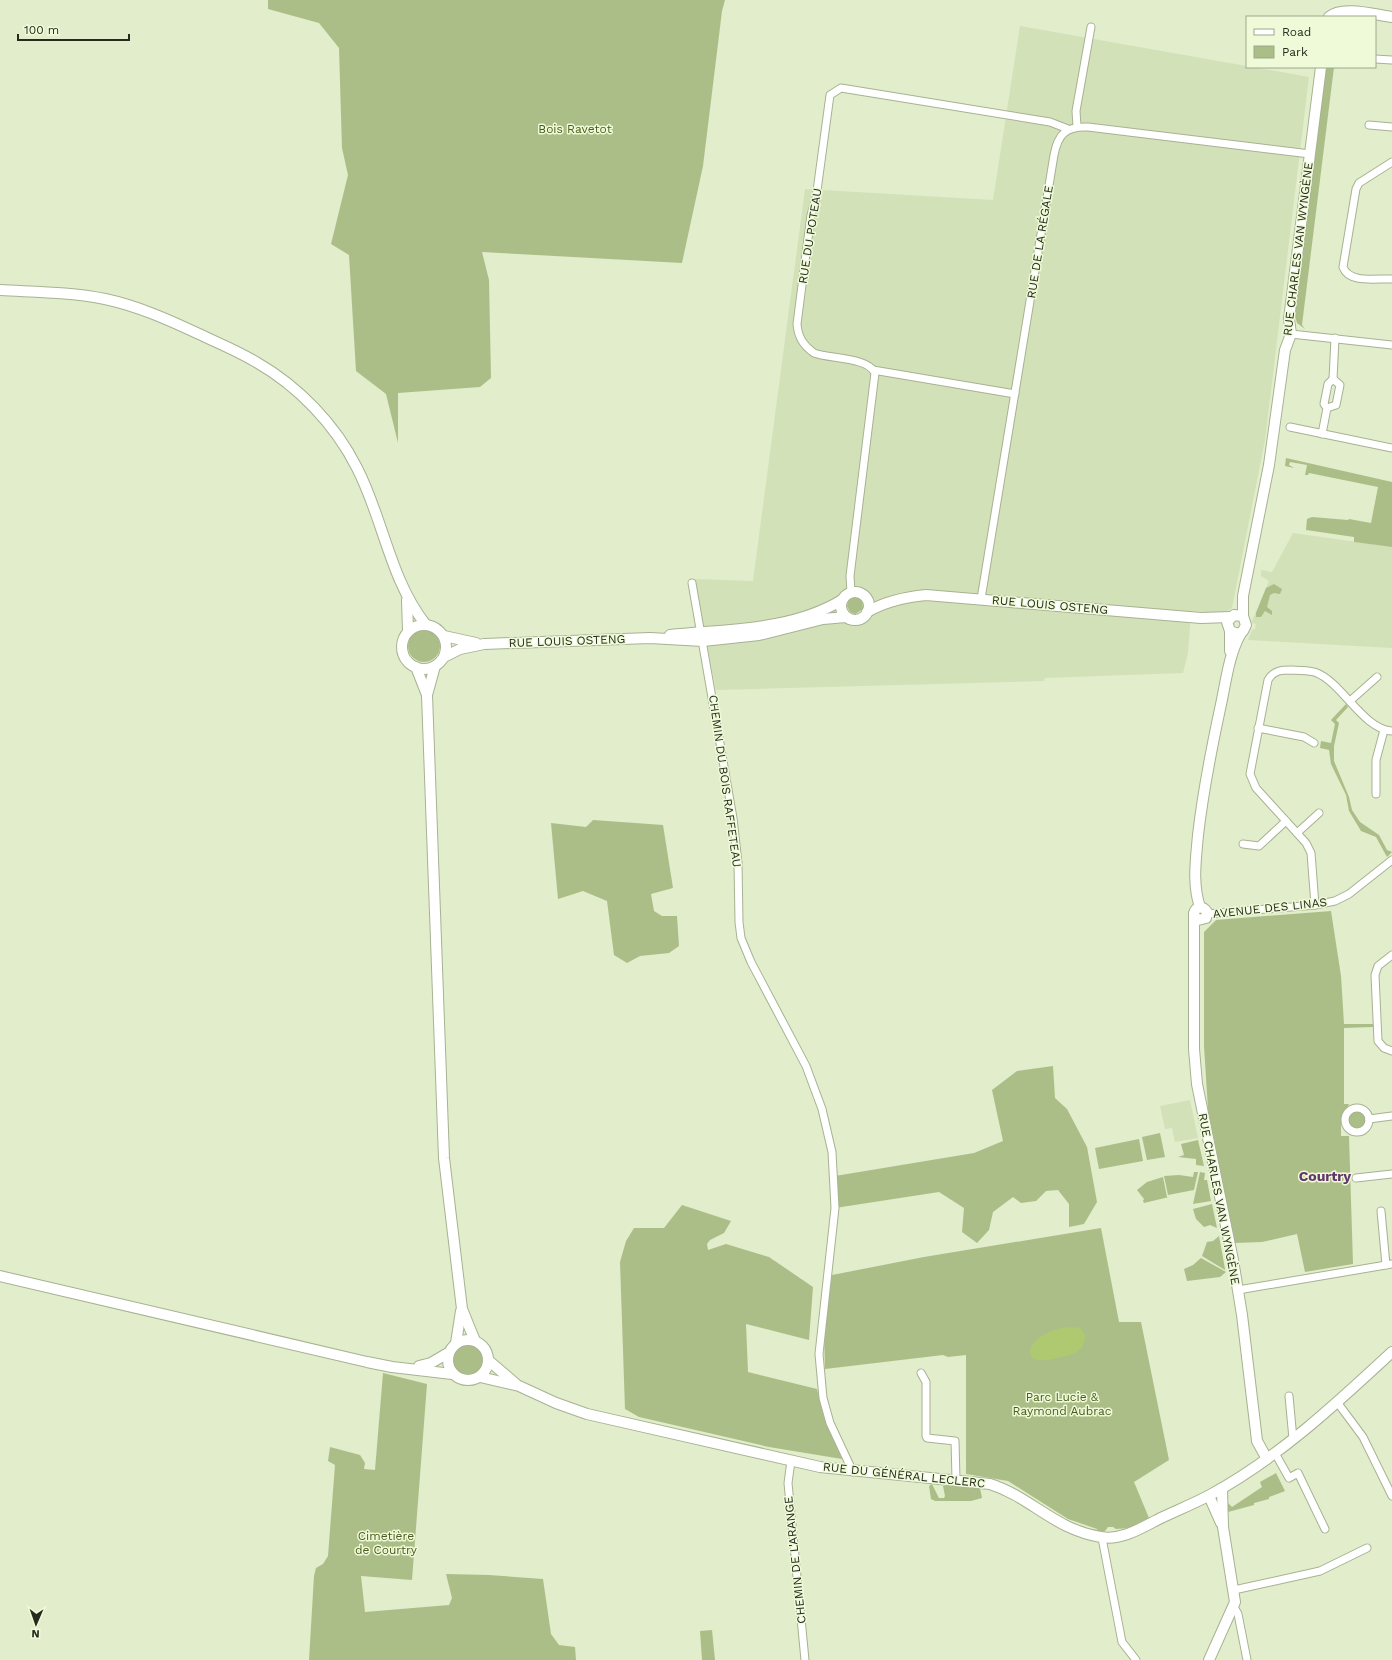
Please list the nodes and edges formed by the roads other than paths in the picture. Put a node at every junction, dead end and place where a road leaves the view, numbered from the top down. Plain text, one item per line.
1 (1331, 16) edge
2 (1392, 17) edge
3 (1091, 27) dead end
4 (1376, 59) edge
5 (1392, 60) edge
6 (1321, 68) edge
7 (1369, 125) dead end
8 (1077, 126) junction
9 (1392, 127) edge
10 (1068, 129) junction
11 (1310, 154) junction
12 (1392, 162) edge
13 (1392, 279) edge
14 (0, 290) edge
15 (1291, 334) junction
16 (1335, 338) junction
17 (1392, 345) edge
18 (873, 370) junction
19 (1333, 379) junction
20 (1015, 394) junction
21 (1327, 408) junction
22 (1290, 427) dead end
23 (1322, 434) junction
24 (1392, 448) edge
25 (692, 583) dead end
26 (851, 592) junction
27 (865, 596) junction
28 (407, 598) junction
29 (899, 598) junction
30 (981, 599) junction
31 (842, 600) junction
32 (867, 612) junction
33 (846, 616) junction
34 (1236, 616) junction
35 (1201, 618) junction
36 (426, 625) junction
37 (1229, 629) junction
38 (408, 631) junction
39 (1241, 633) junction
40 (444, 636) junction
41 (702, 637) junction
42 (484, 644) junction
43 (444, 657) junction
44 (1230, 660) junction
45 (435, 666) junction
46 (416, 667) junction
47 (1377, 677) dead end
48 (427, 695) junction
49 (1350, 701) junction
50 (1258, 728) junction
51 (1384, 730) junction
52 (1392, 731) edge
53 (1314, 743) dead end
54 (1376, 794) dead end
55 (1320, 813) dead end
56 (1286, 822) junction
57 (1297, 833) junction
58 (1244, 844) dead end
59 (1392, 860) edge
60 (1315, 905) junction
61 (1201, 914) junction
62 (1392, 955) edge
63 (1392, 1050) edge
64 (1392, 1116) edge
65 (1369, 1119) dead end
66 (1392, 1174) edge
67 (1356, 1178) dead end
68 (1381, 1210) dead end
69 (1389, 1264) edge
70 (0, 1276) edge
71 (1238, 1290) junction
72 (462, 1309) junction
73 (475, 1341) junction
74 (456, 1343) junction
75 (1392, 1352) edge
76 (448, 1354) junction
77 (488, 1360) junction
78 (413, 1368) junction
79 (921, 1373) dead end
80 (452, 1374) junction
81 (480, 1377) junction
82 (519, 1386) junction
83 (1289, 1396) dead end
84 (1338, 1402) junction
85 (1293, 1439) junction
86 (1271, 1456) junction
87 (791, 1461) junction
88 (853, 1472) junction
89 (956, 1479) junction
90 (1222, 1488) junction
91 (1209, 1496) junction
92 (1392, 1496) edge
93 (1223, 1527) junction
94 (1325, 1529) dead end
95 (1102, 1538) junction
96 (1367, 1548) dead end
97 (1234, 1590) junction
98 (1234, 1608) junction
99 (805, 1660) edge
100 (1136, 1660) edge
101 (1209, 1660) edge
102 (1247, 1660) edge

1 - 2 street
3 - 8 street
4 - 5 street
6 - 11 street, RUE CHARLES VAN WYNGÈNE
7 - 9 street
8 - 10 street
8 - 11 street
10 - 18 street, RUE DU POTEAU
10 - 20 street, RUE DE LA RÉGALE
11 - 15 street, RUE CHARLES VAN WYNGÈNE
12 - 13 street
14 - 28 street
15 - 16 street
15 - 34 street, RUE CHARLES VAN WYNGÈNE
16 - 17 street
16 - 19 street
18 - 20 street, RUE DU POTEAU
18 - 26 street
19 - 21 street
19 - 21 street
20 - 30 street, RUE DE LA RÉGALE
21 - 23 street
22 - 23 street
23 - 24 street
25 - 41 street, CHEMIN DU BOIS RAFFETEAU
26 - 27 street
26 - 31 street
27 - 29 street, RUE LOUIS OSTENG
27 - 32 street
28 - 36 street
28 - 38 street
29 - 30 street, RUE LOUIS OSTENG
29 - 32 street, RUE LOUIS OSTENG
30 - 35 street, RUE LOUIS OSTENG
31 - 33 street
31 - 41 street, RUE LOUIS OSTENG
32 - 33 street
33 - 41 street, RUE LOUIS OSTENG
34 - 35 street, RUE LOUIS OSTENG
34 - 37 street
34 - 39 street
35 - 37 street, RUE LOUIS OSTENG
36 - 38 street
36 - 40 street
37 - 39 street
37 - 44 street
38 - 46 street
39 - 44 street
40 - 42 street, RUE LOUIS OSTENG
40 - 43 street
41 - 42 street, RUE LOUIS OSTENG
41 - 88 street, CHEMIN DU BOIS RAFFETEAU
42 - 43 street, RUE LOUIS OSTENG
43 - 45 street
44 - 61 street
45 - 46 street
45 - 48 street
46 - 48 street
47 - 49 street
48 - 72 street
49 - 50 street
49 - 51 street
50 - 53 street
50 - 56 street
51 - 52 street
51 - 54 street
55 - 57 street
56 - 57 street
56 - 58 street
57 - 60 street
59 - 60 street, AVENUE DES LINAS
60 - 61 street, AVENUE DES LINAS
61 - 71 street, RUE CHARLES VAN WYNGÈNE
62 - 63 street
64 - 65 street
66 - 67 street
68 - 69 street
69 - 71 street
70 - 78 street
71 - 86 street, RUE CHARLES VAN WYNGÈNE
72 - 73 street
72 - 74 street
73 - 74 street
73 - 77 street
74 - 76 street
75 - 84 street, RUE DU GÉNÉRAL LECLERC
76 - 78 street
76 - 80 street
77 - 81 street
77 - 82 street, RUE DU GÉNÉRAL LECLERC
78 - 80 street
79 - 89 street
80 - 81 street
81 - 82 street, RUE DU GÉNÉRAL LECLERC
82 - 87 street, RUE DU GÉNÉRAL LECLERC
83 - 85 street
84 - 85 street, RUE DU GÉNÉRAL LECLERC
84 - 92 street
85 - 86 street, RUE DU GÉNÉRAL LECLERC
86 - 90 street, RUE DU GÉNÉRAL LECLERC
86 - 94 street
87 - 88 street, RUE DU GÉNÉRAL LECLERC
87 - 99 street, CHEMIN DE L'ARANGE
88 - 89 street, RUE DU GÉNÉRAL LECLERC
89 - 95 street, RUE DU GÉNÉRAL LECLERC
90 - 91 street, RUE DU GÉNÉRAL LECLERC
90 - 93 street
91 - 93 street
91 - 95 street, RUE DU GÉNÉRAL LECLERC
93 - 97 street
95 - 100 street
96 - 97 street
97 - 98 street
98 - 101 street
98 - 102 street

